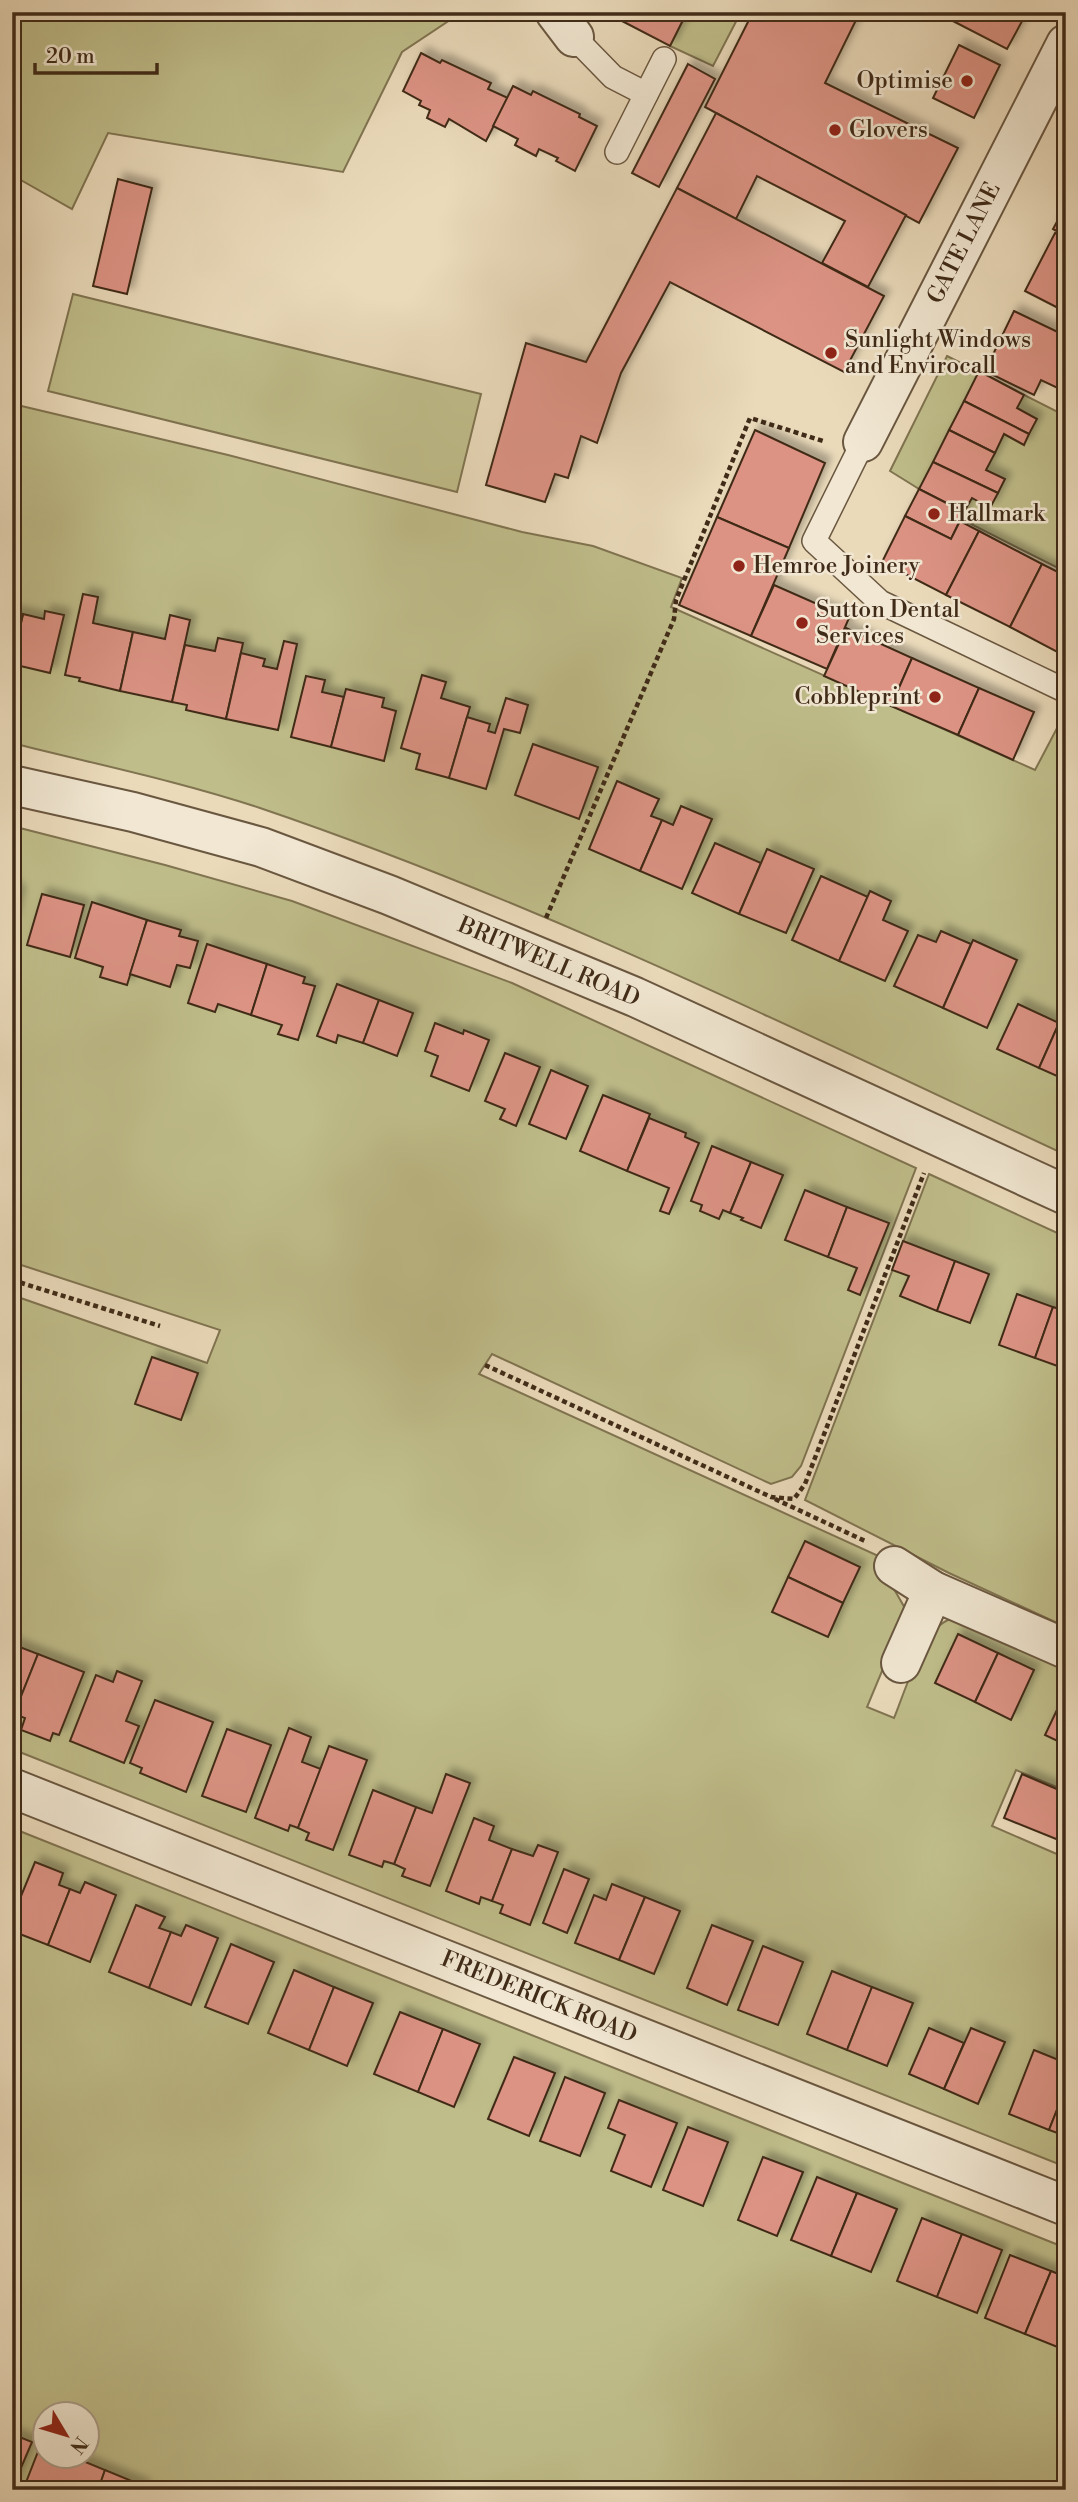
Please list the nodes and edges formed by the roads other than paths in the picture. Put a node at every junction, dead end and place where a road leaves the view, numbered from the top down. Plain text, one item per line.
1 (564, 24) edge
2 (1066, 44) edge
3 (664, 59) dead end
4 (646, 94) junction
5 (617, 152) dead end
6 (861, 447) joint
7 (1066, 691) edge
8 (12, 785) edge
9 (1066, 1195) edge
10 (894, 1566) road end
11 (933, 1591) junction
12 (1066, 1649) edge
13 (901, 1663) dead end
14 (12, 1788) edge
15 (1066, 2206) edge

1 - 4 lane
2 - 6 street, GATE LANE
3 - 4 lane
4 - 5 lane
6 - 7 lane
8 - 9 street, BRITWELL ROAD
10 - 11 street
11 - 12 street
11 - 13 street
14 - 15 street, FREDERICK ROAD

